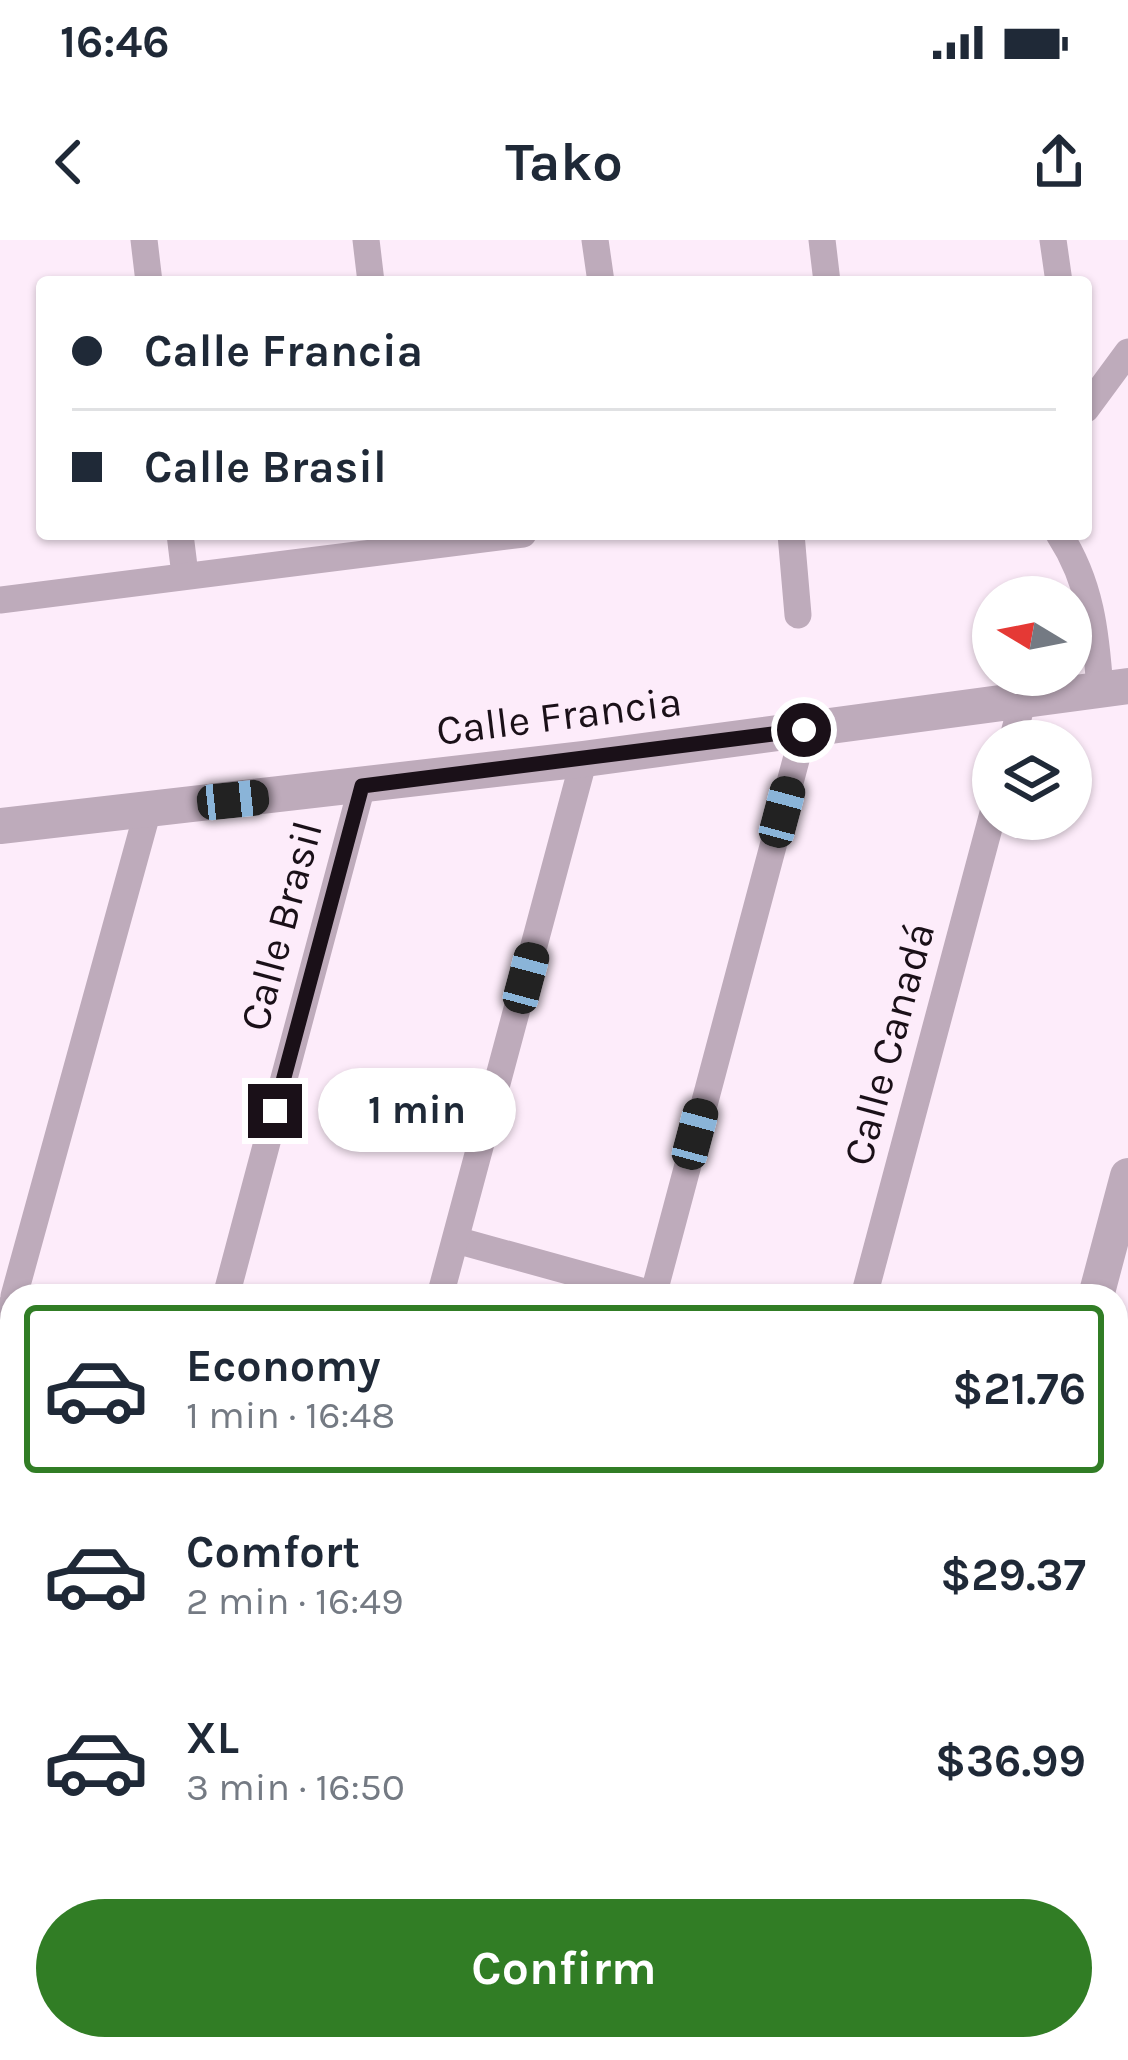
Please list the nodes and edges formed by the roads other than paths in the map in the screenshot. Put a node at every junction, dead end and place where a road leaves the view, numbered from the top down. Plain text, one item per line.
1 (144, 240) edge
2 (366, 240) edge
3 (596, 240) edge
4 (822, 240) edge
5 (1053, 240) edge
6 (148, 276) edge
7 (369, 276) edge
8 (600, 276) edge
9 (826, 276) edge
10 (1058, 276) edge
11 (1128, 352) edge
12 (1092, 401) edge
13 (181, 540) edge
14 (792, 540) edge
15 (1063, 540) edge
16 (401, 541) edge
17 (185, 574) junction
18 (0, 600) edge
19 (798, 615) dead end
20 (1114, 688) edge
21 (1022, 703) junction
22 (1018, 720) edge
23 (804, 730) junction
24 (584, 759) junction
25 (362, 786) junction
26 (148, 810) junction
27 (0, 826) edge
28 (986, 840) edge
29 (1128, 1176) edge
30 (456, 1240) junction
31 (17, 1284) edge
32 (229, 1284) edge
33 (443, 1284) edge
34 (615, 1284) edge
35 (658, 1284) edge
36 (867, 1284) edge
37 (1099, 1284) edge

1 - 6 street
2 - 7 street
3 - 8 street
4 - 9 street
5 - 10 street
11 - 12 street
13 - 17 street
14 - 19 street
15 - 20 street
16 - 17 street
17 - 18 street
20 - 21 street, Calle Francia
21 - 22 street
21 - 23 street, Calle Francia
23 - 24 street, Calle Francia
23 - 35 street
24 - 25 street, Calle Francia
24 - 30 street
25 - 26 street, Calle Francia
25 - 32 street, Calle Brasil
26 - 27 street, Calle Francia
26 - 31 street
28 - 36 street, Calle Canadá
29 - 37 street
30 - 33 street
30 - 34 street

